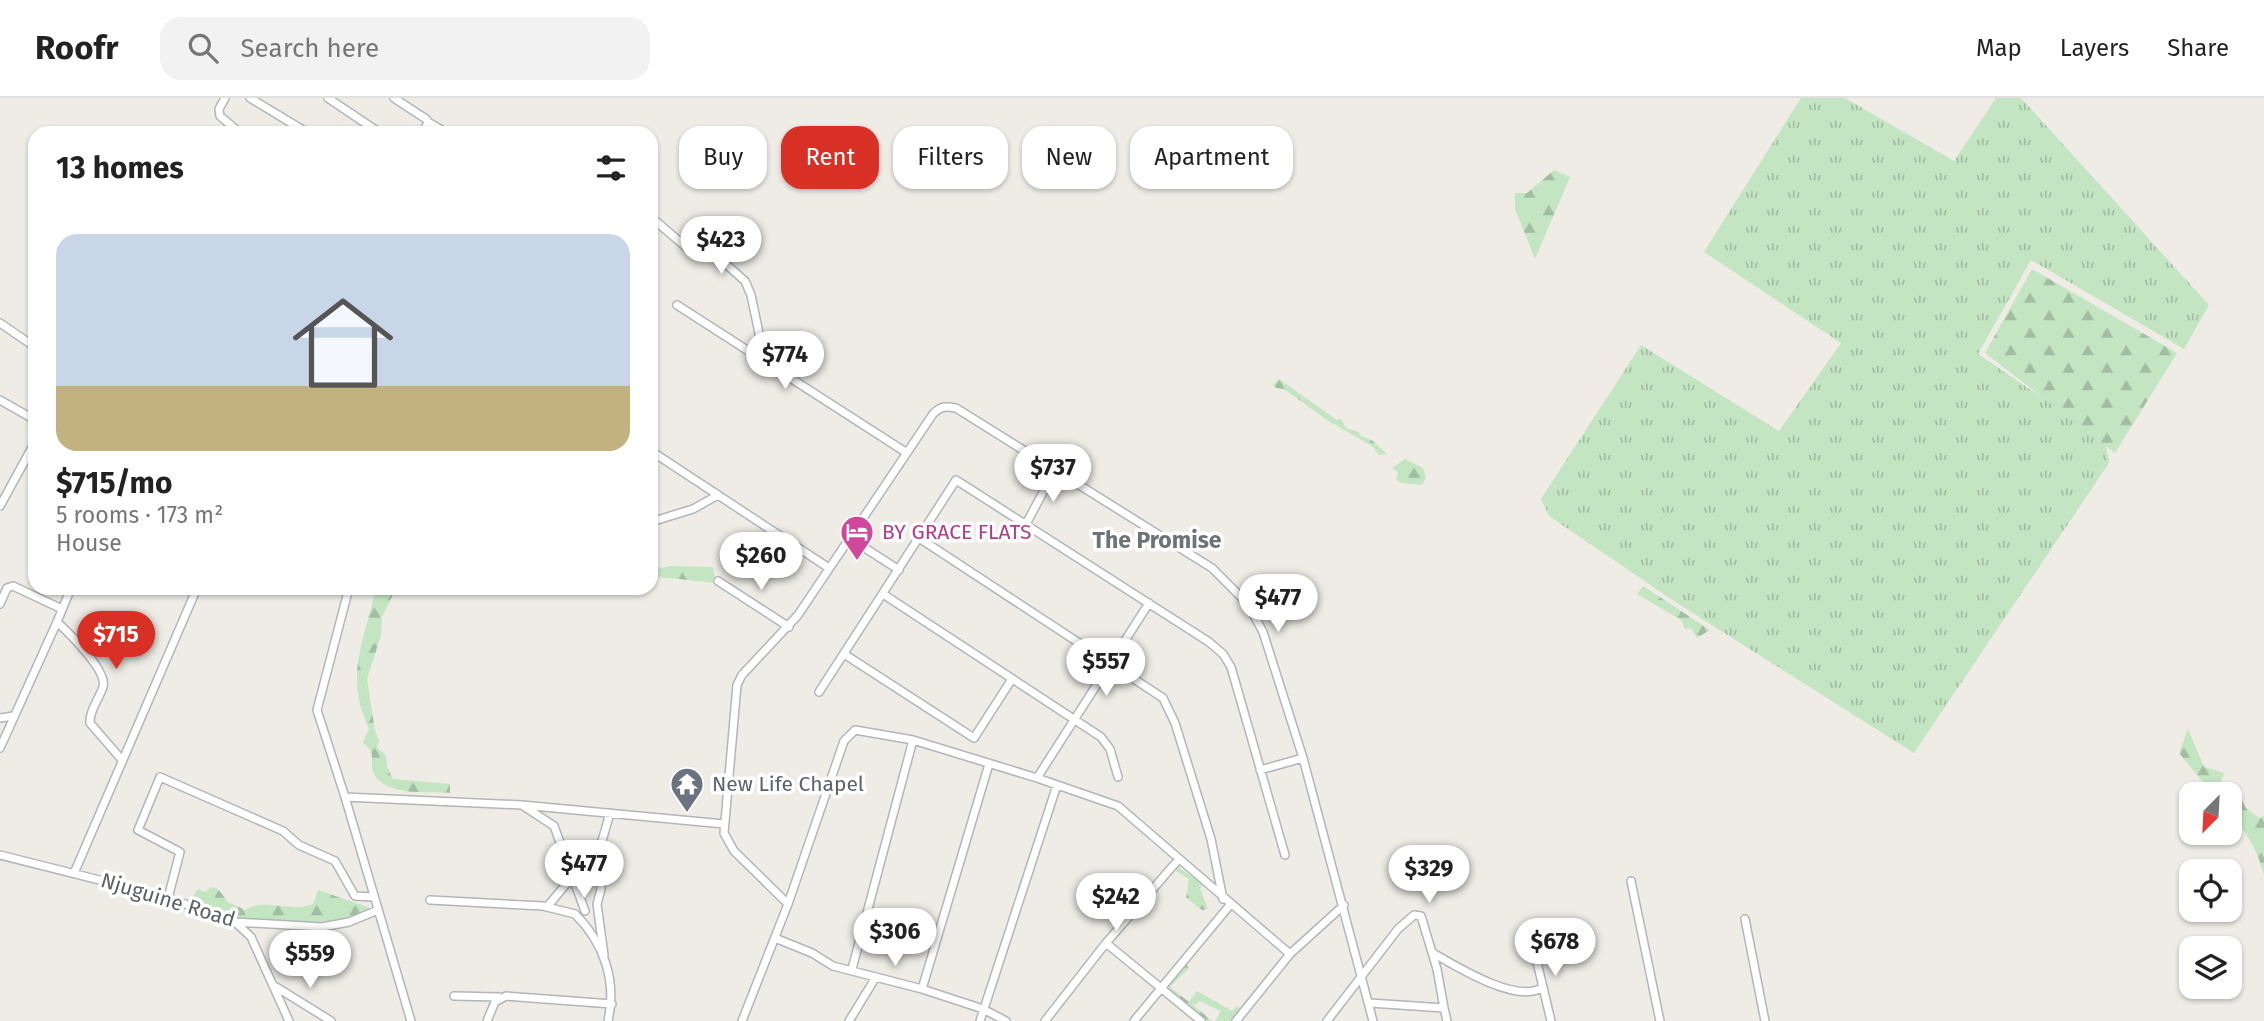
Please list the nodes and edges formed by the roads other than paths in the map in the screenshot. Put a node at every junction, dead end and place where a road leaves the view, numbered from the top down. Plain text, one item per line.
1 (225, 98) edge
2 (250, 98) edge
3 (328, 98) edge
4 (394, 98) edge
5 (428, 122) junction
6 (232, 126) edge
7 (296, 126) edge
8 (370, 126) edge
9 (426, 126) edge
10 (435, 126) edge
11 (658, 223) edge
12 (677, 305) dead end
13 (0, 323) edge
14 (28, 342) edge
15 (765, 362) junction
16 (0, 400) edge
17 (28, 416) edge
18 (907, 453) junction
19 (28, 455) edge
20 (658, 456) edge
21 (1055, 470) junction
22 (718, 495) junction
23 (0, 506) edge
24 (658, 520) edge
25 (1026, 524) junction
26 (919, 538) junction
27 (851, 539) junction
28 (829, 568) junction
29 (899, 569) junction
30 (718, 581) dead end
31 (28, 593) edge
32 (883, 594) junction
33 (32, 595) edge
34 (68, 595) edge
35 (194, 595) edge
36 (347, 595) edge
37 (1149, 603) junction
38 (0, 604) edge
39 (62, 609) junction
40 (57, 622) junction
41 (789, 626) junction
42 (844, 654) junction
43 (1111, 663) junction
44 (1012, 679) junction
45 (819, 692) dead end
46 (13, 716) junction
47 (0, 718) edge
48 (1076, 720) junction
49 (913, 740) junction
50 (0, 748) edge
51 (1303, 758) junction
52 (122, 760) junction
53 (989, 764) junction
54 (1259, 770) junction
55 (1118, 777) dead end
56 (1037, 778) junction
57 (1057, 785) junction
58 (345, 797) junction
59 (522, 805) junction
60 (610, 813) junction
61 (724, 824) junction
62 (602, 841) junction
63 (0, 855) edge
64 (1285, 855) dead end
65 (1178, 860) junction
66 (75, 871) junction
67 (572, 878) junction
68 (1631, 881) dead end
69 (374, 897) junction
70 (168, 898) junction
71 (430, 900) dead end
72 (1227, 902) junction
73 (788, 904) junction
74 (1344, 905) junction
75 (547, 907) junction
76 (598, 908) junction
77 (378, 910) junction
78 (585, 911) junction
79 (575, 914) junction
80 (1745, 919) dead end
81 (235, 922) junction
82 (775, 938) junction
83 (1532, 941) dead end
84 (1106, 943) junction
85 (1433, 953) junction
86 (1290, 954) junction
87 (604, 957) junction
88 (852, 969) junction
89 (1363, 974) junction
90 (876, 977) junction
91 (273, 985) junction
92 (1161, 988) junction
93 (1543, 988) junction
94 (922, 989) junction
95 (454, 996) dead end
96 (499, 997) junction
97 (1370, 1003) junction
98 (612, 1004) junction
99 (1444, 1008) junction
100 (983, 1009) junction
101 (742, 1019) edge
102 (289, 1021) edge
103 (331, 1021) edge
104 (411, 1021) edge
105 (487, 1021) edge
106 (608, 1021) edge
107 (753, 1021) edge
108 (849, 1021) edge
109 (980, 1021) edge
110 (1006, 1021) edge
111 (1045, 1021) edge
112 (1134, 1021) edge
113 (1201, 1021) edge
114 (1236, 1021) edge
115 (1327, 1021) edge
116 (1373, 1021) edge
117 (1447, 1021) edge
118 (1551, 1021) edge
119 (1660, 1021) edge
120 (1765, 1021) edge

1 - 6 street
2 - 7 street
3 - 8 street
4 - 5 street
5 - 9 street
5 - 10 street
11 - 15 street
12 - 15 street
13 - 14 street
15 - 18 street
16 - 17 street
18 - 21 street
18 - 27 street
19 - 23 street
20 - 22 street
21 - 25 street
21 - 51 street
22 - 24 street
22 - 28 street
25 - 26 street
25 - 37 street
26 - 29 street
26 - 43 street
27 - 28 street
27 - 29 street
28 - 41 street
29 - 32 street
30 - 41 street
31 - 38 street
32 - 42 street
32 - 44 street
33 - 39 street
34 - 39 street
35 - 52 street
36 - 58 street
37 - 43 street
37 - 54 street
39 - 40 street
40 - 46 street
40 - 52 street
41 - 61 street
42 - 44 street
42 - 45 street
43 - 48 street
43 - 72 street
44 - 48 street
46 - 47 street
46 - 50 street
48 - 55 street
48 - 56 street
49 - 53 street
49 - 73 street
49 - 88 street
51 - 54 street
51 - 74 street
52 - 66 street
53 - 56 street
53 - 94 street
54 - 64 street
56 - 57 street
57 - 65 street
57 - 100 street
58 - 59 street
58 - 69 street
59 - 60 street
59 - 67 street
60 - 61 street
60 - 62 street
61 - 73 street
62 - 67 street
62 - 76 street
63 - 66 street, Njuguine Road
65 - 72 street
65 - 84 street
66 - 70 street, Njuguine Road
67 - 75 street
67 - 78 street
68 - 119 street
69 - 70 street
69 - 77 street
70 - 81 street, Njuguine Road
71 - 75 street
72 - 86 street
72 - 92 street
73 - 82 street
74 - 86 street
74 - 89 street
75 - 79 street
76 - 78 street
76 - 87 street
77 - 81 street, Njuguine Road
77 - 104 street
78 - 79 street
79 - 87 street
80 - 120 street
81 - 91 street
82 - 88 street
82 - 101 street
83 - 93 street
84 - 92 street
84 - 111 street
85 - 89 street
85 - 93 street
85 - 99 street
86 - 114 street
87 - 98 street
88 - 90 street
89 - 97 street
89 - 115 street
90 - 94 street
90 - 108 street
91 - 102 street
91 - 103 street
92 - 112 street
92 - 113 street
93 - 118 street
94 - 100 street
95 - 96 street
96 - 98 street
96 - 105 street
97 - 99 street
97 - 116 street
98 - 106 street
99 - 117 street
100 - 109 street
100 - 110 street
101 - 107 street

